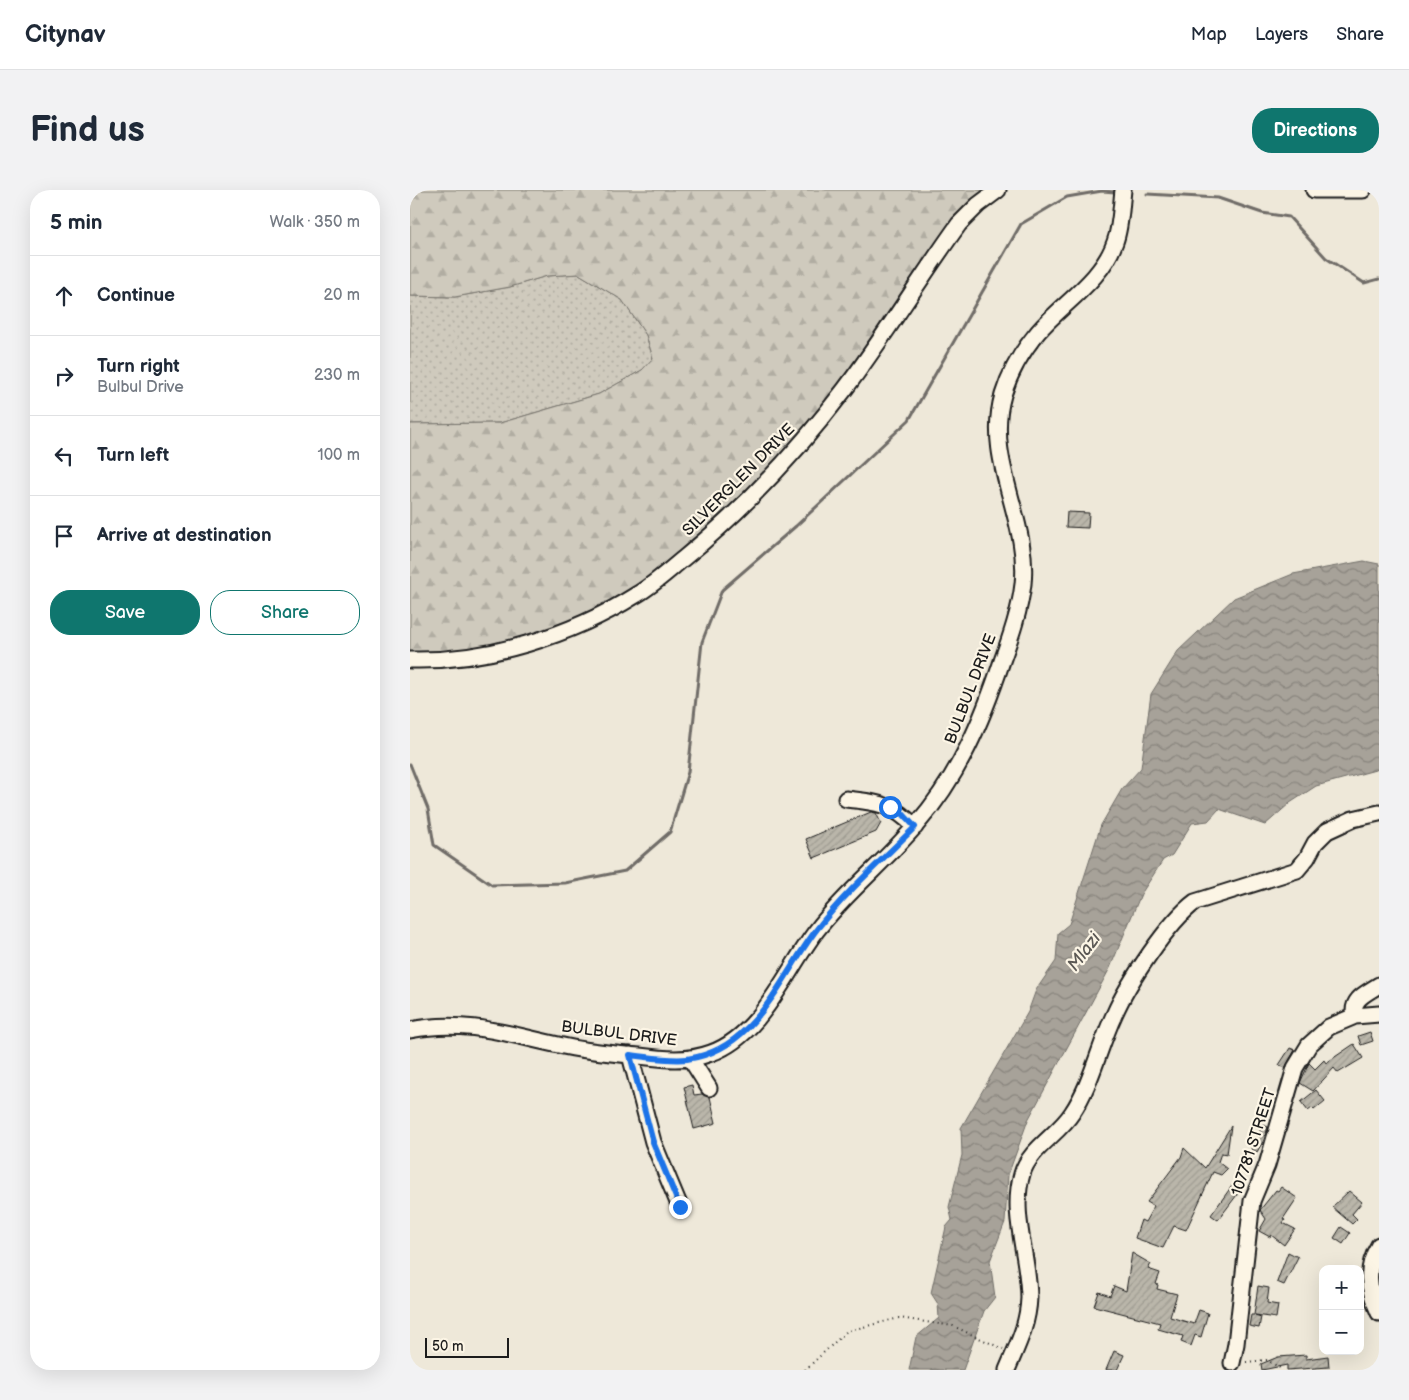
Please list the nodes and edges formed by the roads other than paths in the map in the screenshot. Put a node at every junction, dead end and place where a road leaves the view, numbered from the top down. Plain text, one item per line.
1 (998, 190) edge
2 (1123, 190) edge
3 (1314, 190) edge
4 (1363, 190) edge
5 (410, 660) edge
6 (846, 799) dead end
7 (1379, 813) edge
8 (915, 827) junction
9 (1379, 985) edge
10 (1379, 1014) edge
11 (1355, 1016) junction
12 (410, 1030) edge
13 (630, 1055) junction
14 (690, 1058) junction
15 (709, 1088) dead end
16 (680, 1207) dead end
17 (1379, 1245) edge
18 (1379, 1313) edge
19 (1232, 1363) road end
20 (1006, 1370) edge

1 - 5 street, SILVERGLEN DRIVE
2 - 8 street, BULBUL DRIVE
3 - 4 street
6 - 8 street
7 - 20 street
8 - 14 street, BULBUL DRIVE
9 - 11 street
10 - 11 street, 107781 STREET
11 - 19 street, 107781 STREET
12 - 13 street, BULBUL DRIVE
13 - 14 street, BULBUL DRIVE
13 - 16 street
14 - 15 street
17 - 18 street

